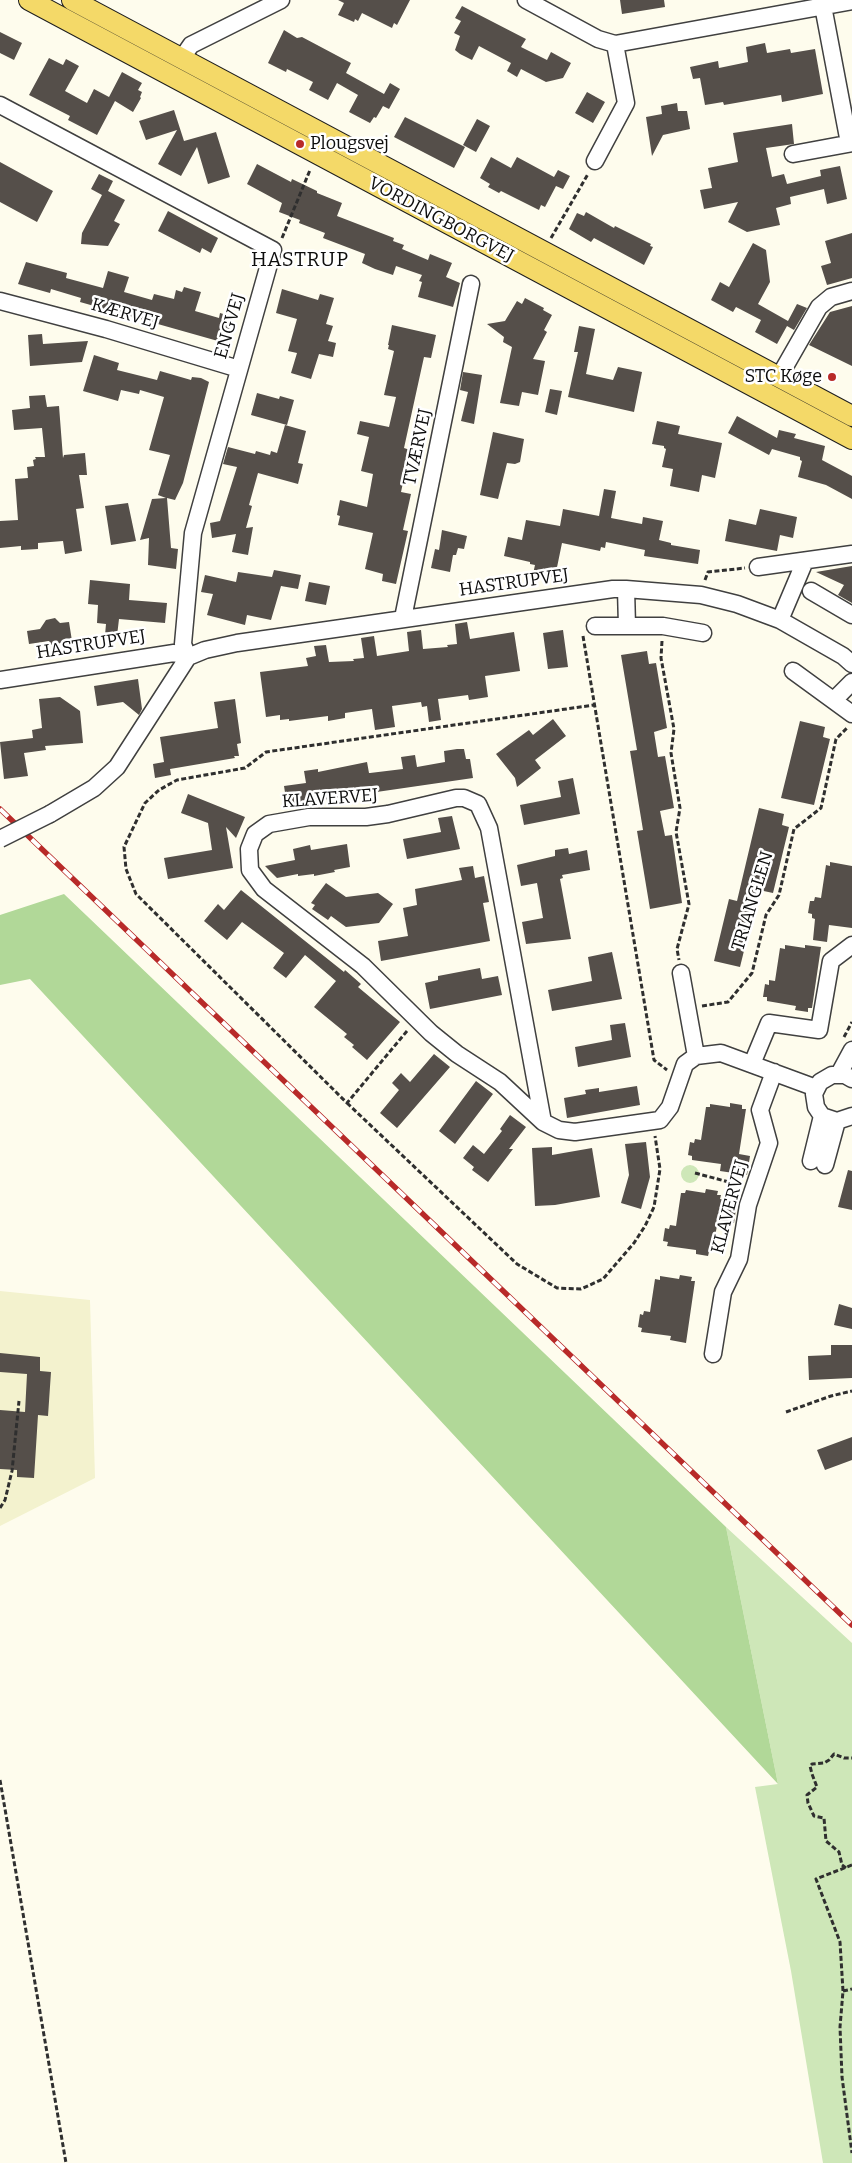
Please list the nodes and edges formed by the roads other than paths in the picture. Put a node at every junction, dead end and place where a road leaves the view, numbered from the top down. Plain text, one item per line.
1 (29, 0) edge
2 (72, 0) edge
3 (281, 0) edge
4 (526, 0) edge
5 (852, 1) edge
6 (823, 6) junction
7 (615, 44) junction
8 (182, 58) junction
9 (0, 105) edge
10 (850, 143) edge
11 (793, 154) dead end
12 (595, 161) road end
13 (471, 284) dead end
14 (852, 292) edge
15 (0, 301) edge
16 (239, 369) junction
17 (779, 377) junction
18 (852, 416) edge
19 (852, 439) edge
20 (852, 554) edge
21 (805, 561) junction
22 (758, 567) road end
23 (626, 589) junction
24 (811, 590) dead end
25 (852, 615) edge
26 (403, 618) junction
27 (780, 620) junction
28 (627, 626) junction
29 (588, 628) road end
30 (703, 633) dead end
31 (188, 656) junction
32 (852, 664) edge
33 (793, 671) dead end
34 (0, 680) edge
35 (852, 682) edge
36 (834, 700) junction
37 (852, 714) edge
38 (0, 839) edge
39 (852, 945) edge
40 (681, 973) road end
41 (852, 1050) edge
42 (696, 1056) junction
43 (752, 1064) junction
44 (774, 1072) junction
45 (846, 1076) edge
46 (816, 1088) junction
47 (837, 1117) edge
48 (543, 1122) junction
49 (818, 1163) dead end
50 (713, 1354) dead end

1 - 19 main road, VORDINGBORGVEJ
2 - 8 main road, VORDINGBORGVEJ
3 - 8 street
4 - 7 street
5 - 6 street
6 - 7 street
6 - 10 street
7 - 12 street
8 - 17 main road, VORDINGBORGVEJ
9 - 16 street, ENGVEJ
10 - 11 street
13 - 26 street, TVÆRVEJ
14 - 17 street
15 - 16 street, KÆRVEJ
16 - 31 street, ENGVEJ
17 - 18 main road, VORDINGBORGVEJ
20 - 21 street
21 - 22 street
21 - 27 street
23 - 26 street, HASTRUPVEJ
23 - 27 street, HASTRUPVEJ
23 - 28 street
24 - 25 street
26 - 31 street, HASTRUPVEJ
27 - 32 street, HASTRUPVEJ
28 - 29 street
28 - 30 street
31 - 34 street, HASTRUPVEJ
31 - 38 street, bridge
33 - 36 street
35 - 36 street
36 - 37 street
39 - 43 street
40 - 42 street
41 - 45 street
42 - 43 street
42 - 48 street, KLAVERVEJ
43 - 44 street
44 - 46 street
44 - 50 street, KLAVERVEJ
45 - 46 street
46 - 47 street
47 - 49 street
48 - 48 street, KLAVERVEJ

